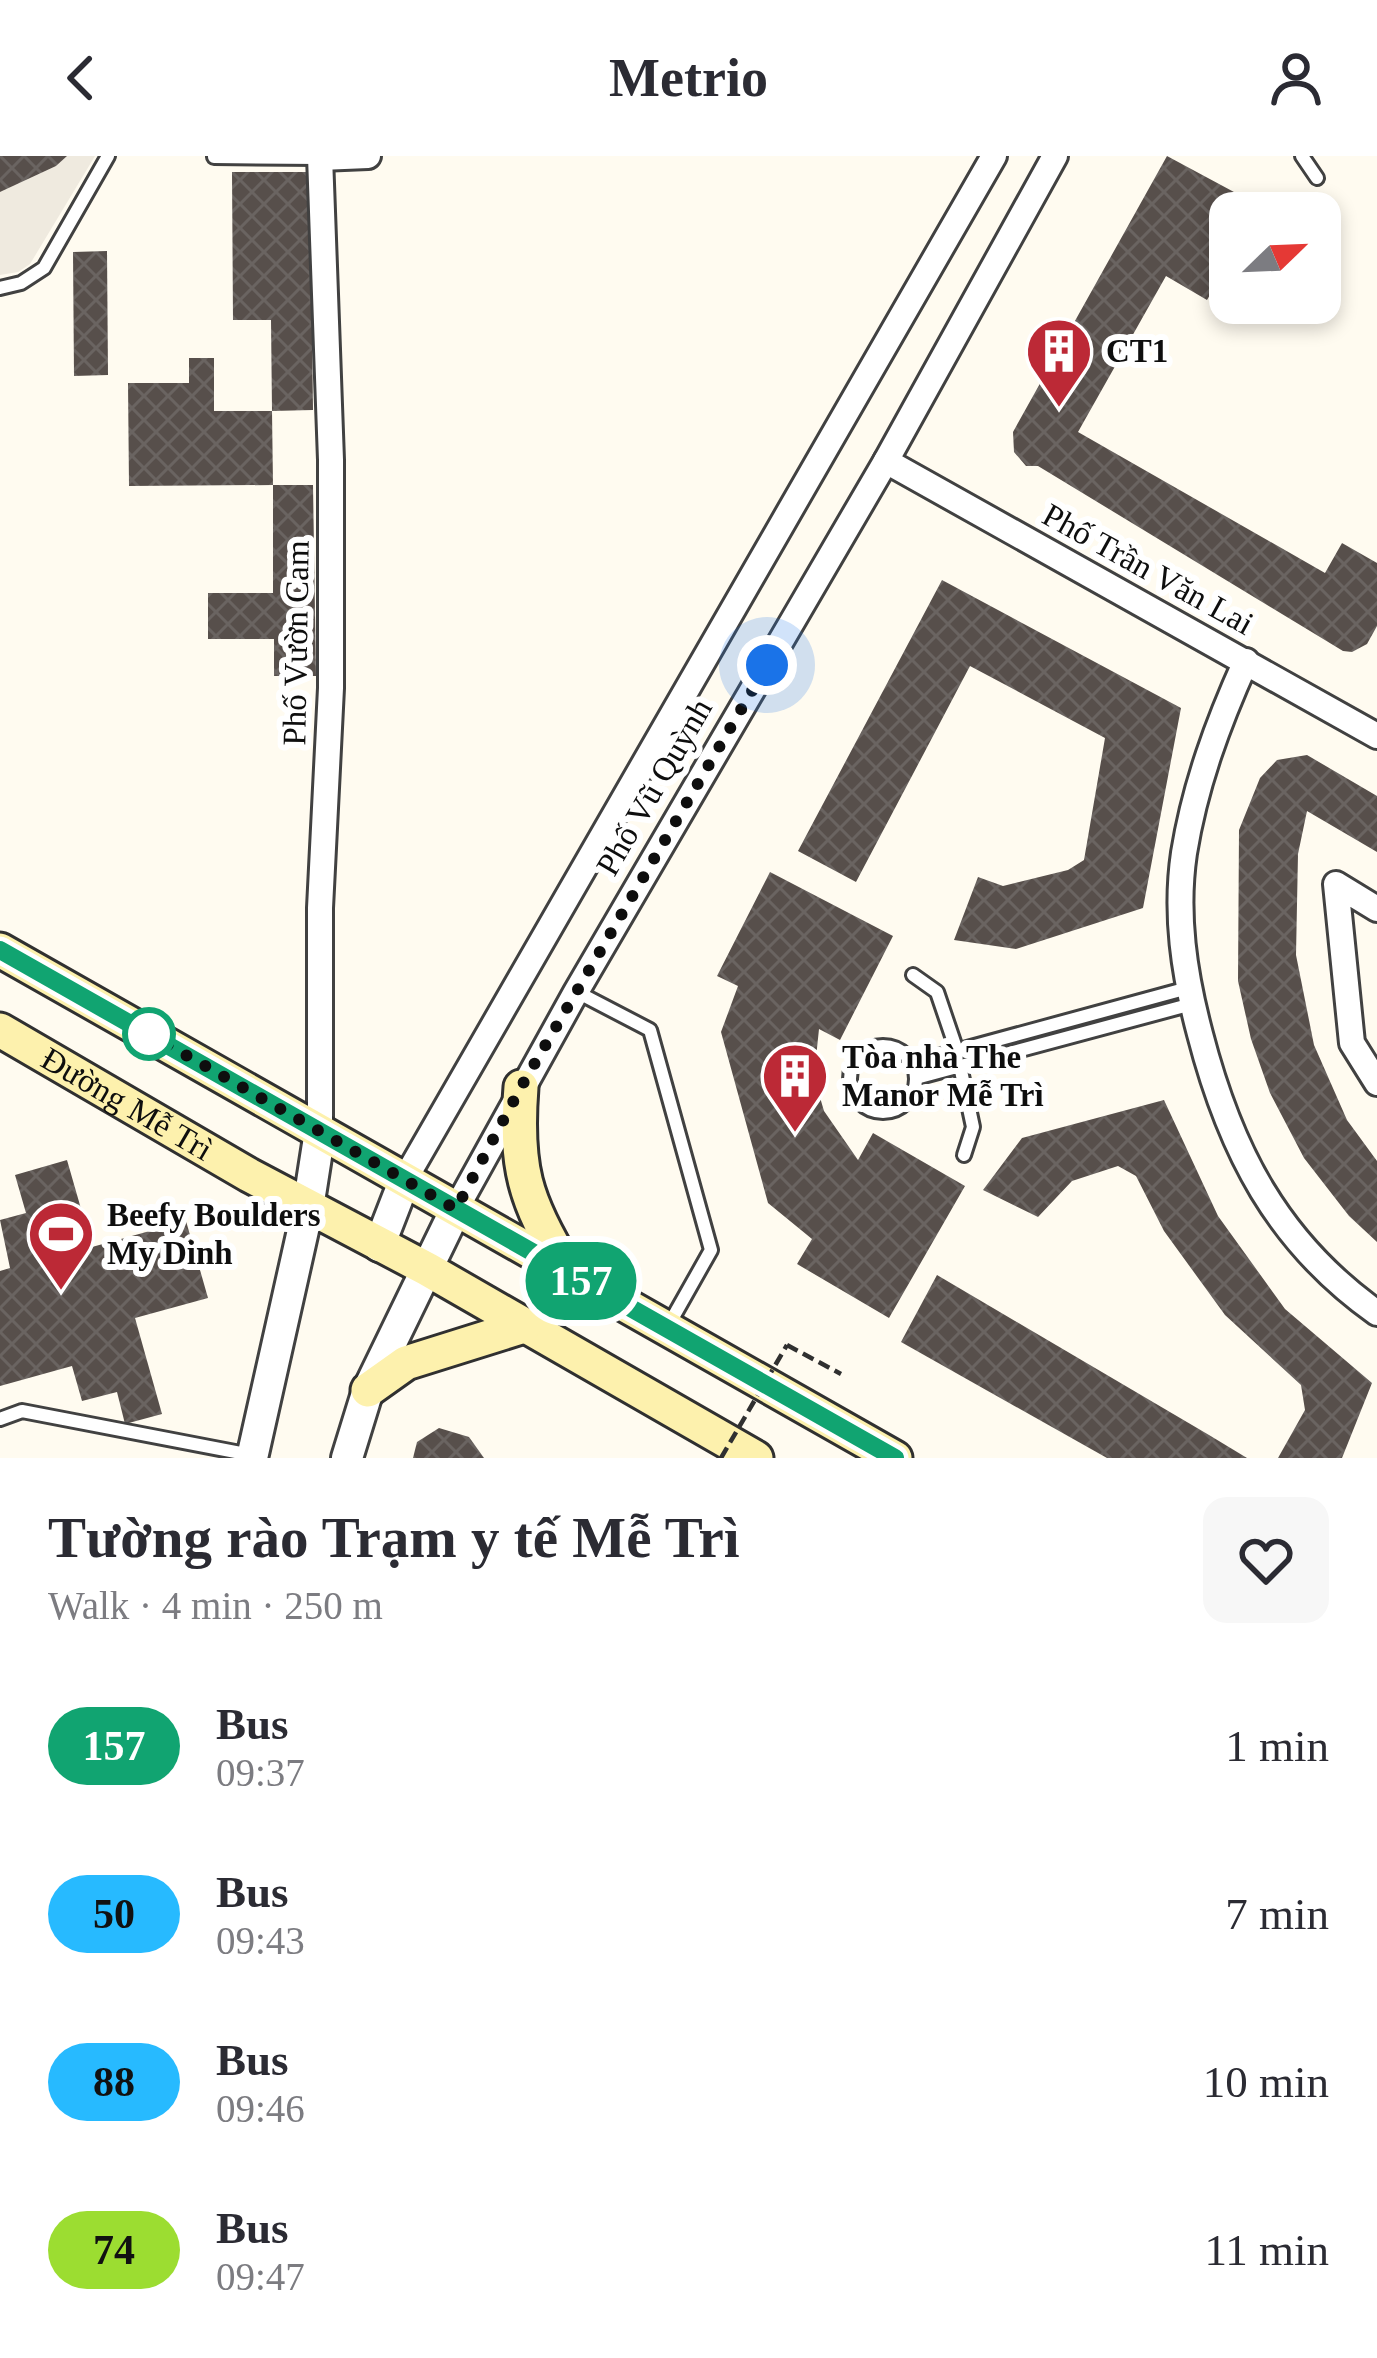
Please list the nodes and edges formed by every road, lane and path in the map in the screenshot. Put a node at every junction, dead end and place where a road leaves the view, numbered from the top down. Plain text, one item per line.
1 (108, 156) edge
2 (368, 156) edge
3 (994, 156) edge
4 (1055, 156) edge
5 (1302, 156) edge
6 (320, 157) edge
7 (214, 158) edge
8 (1317, 178) dead end
9 (0, 289) edge
10 (886, 461) junction
11 (1246, 661) junction
12 (1377, 736) edge
13 (1377, 909) edge
14 (0, 950) edge
15 (914, 976) dead end
16 (576, 992) junction
17 (1190, 996) junction
18 (0, 1030) edge
19 (957, 1052) junction
20 (960, 1066) junction
21 (914, 1071) junction
22 (1377, 1083) edge
23 (521, 1087) junction
24 (320, 1131) junction
25 (964, 1155) dead end
26 (405, 1180) junction
27 (308, 1208) junction
28 (456, 1209) junction
29 (379, 1246) junction
30 (427, 1269) junction
31 (570, 1275) junction
32 (1377, 1313) edge
33 (524, 1326) junction
34 (667, 1328) junction
35 (841, 1374) dead end
36 (368, 1390) junction
37 (0, 1419) edge
38 (252, 1456) edge
39 (347, 1458) edge
40 (721, 1458) edge
41 (756, 1458) edge
42 (895, 1458) edge

1 - 9 lane
2 - 6 street
3 - 26 street, Phố Vũ Quỳnh
4 - 10 street, Phố Vũ Quỳnh
5 - 8 lane
6 - 7 lane
6 - 24 street, Phố Vườn Cam
10 - 11 street, Phố Trần Văn Lai
10 - 16 street, Phố Vũ Quỳnh
11 - 12 street, Phố Trần Văn Lai
11 - 17 street
13 - 22 street
14 - 24 main road
15 - 19 lane
16 - 23 street, Phố Vũ Quỳnh
16 - 34 lane
17 - 19 lane
17 - 20 lane
17 - 32 street
18 - 27 main road, Đường Mễ Trì
19 - 21 lane
20 - 21 lane
20 - 25 lane
21 - 21 lane
23 - 28 street, Phố Vũ Quỳnh
23 - 31 main road
24 - 26 main road
24 - 27 street
26 - 28 main road
26 - 29 street
27 - 29 main road, Đường Mễ Trì
27 - 38 street
28 - 30 street, Phố Vũ Quỳnh
28 - 31 main road
29 - 30 main road, Đường Mễ Trì
30 - 33 main road, Đường Mễ Trì
30 - 36 street, Phố Vũ Quỳnh
31 - 34 main road
33 - 36 main road
33 - 41 main road, Đường Mễ Trì
34 - 42 main road
35 - 40 path, bridge
36 - 39 street, Phố Vũ Quỳnh
37 - 38 lane

